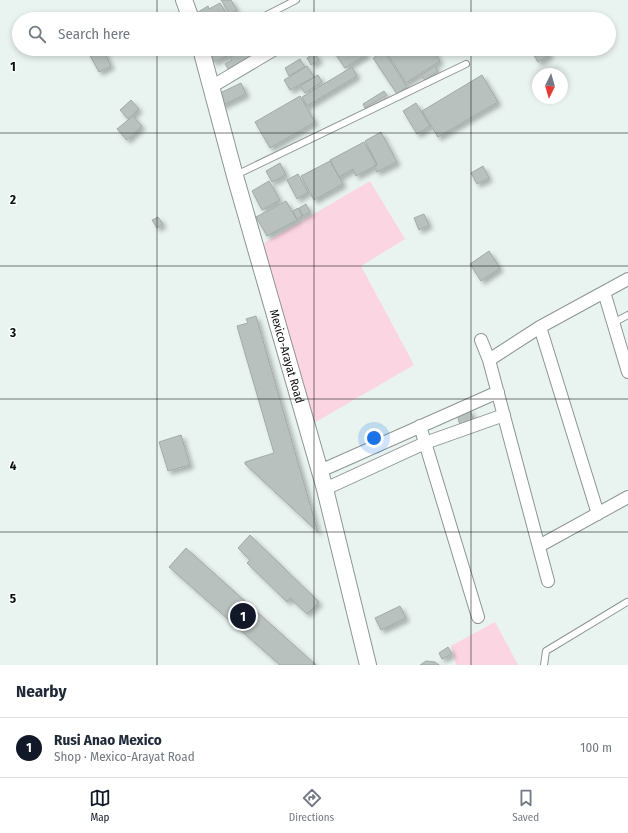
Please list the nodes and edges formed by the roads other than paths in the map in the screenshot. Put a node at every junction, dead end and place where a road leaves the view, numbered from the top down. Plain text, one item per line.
1 (184, 0) edge
2 (296, 0) edge
3 (188, 12) edge
4 (273, 12) edge
5 (203, 56) edge
6 (263, 56) edge
7 (466, 64) dead end
8 (211, 87) junction
9 (235, 176) junction
10 (628, 279) edge
11 (604, 292) junction
12 (628, 315) edge
13 (613, 323) junction
14 (540, 327) junction
15 (481, 340) dead end
16 (489, 360) junction
17 (628, 372) edge
18 (498, 392) junction
19 (504, 415) junction
20 (420, 426) junction
21 (425, 443) junction
22 (320, 471) junction
23 (325, 489) junction
24 (628, 497) edge
25 (598, 514) junction
26 (538, 546) junction
27 (548, 581) dead end
28 (627, 602) edge
29 (478, 617) dead end
30 (368, 665) edge
31 (544, 665) edge

1 - 3 main road
2 - 4 lane
5 - 8 main road, Mexico-Arayat Road
6 - 8 street
7 - 9 lane
8 - 9 main road, Mexico-Arayat Road
9 - 22 main road, Mexico-Arayat Road
10 - 11 street
11 - 13 street
11 - 14 street
12 - 13 lane
13 - 17 street
14 - 16 street
14 - 25 street
15 - 16 street
16 - 18 street
18 - 19 street
18 - 20 street
19 - 21 street
19 - 26 street
20 - 21 street
20 - 22 street
21 - 23 street
21 - 29 street
22 - 23 main road, Mexico-Arayat Road
23 - 30 main road, Mexico-Arayat Road
24 - 25 street
25 - 26 street
26 - 27 street
28 - 31 lane

